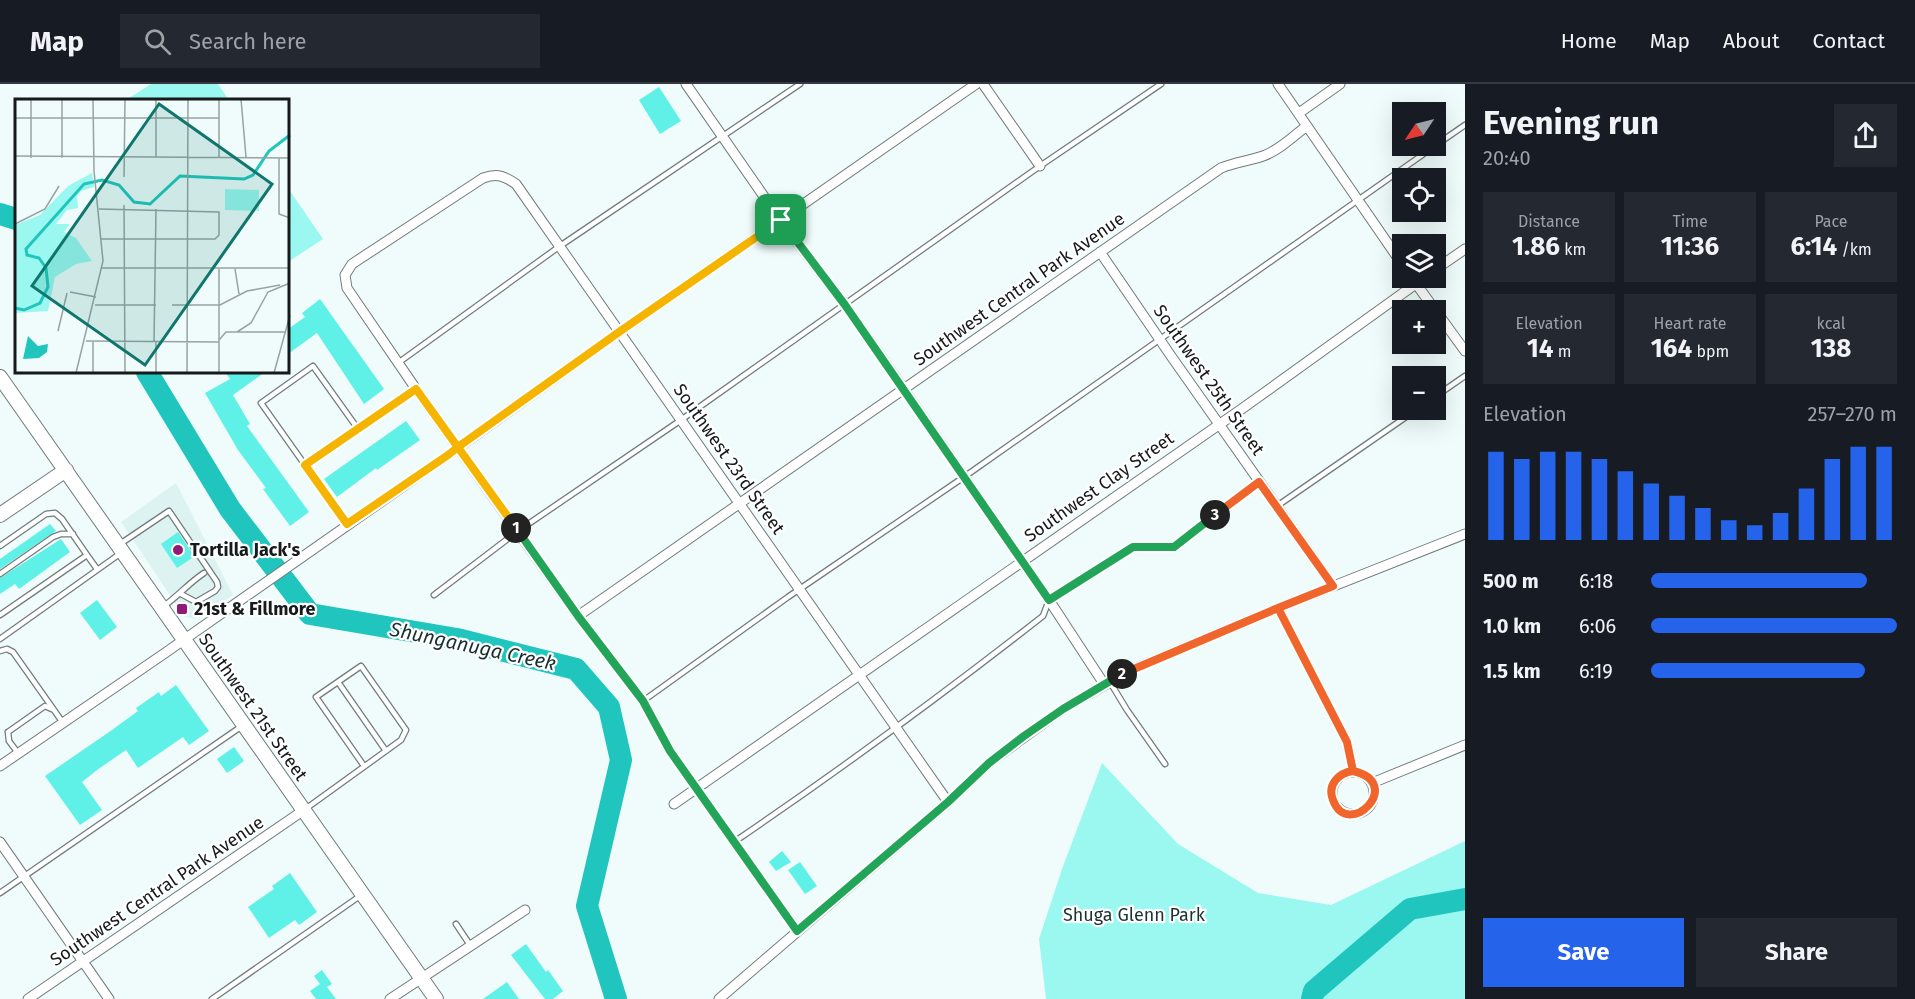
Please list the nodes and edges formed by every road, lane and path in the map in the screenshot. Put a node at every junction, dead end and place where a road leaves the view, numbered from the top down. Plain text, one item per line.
1 (686, 84) edge
2 (800, 84) edge
3 (976, 84) edge
4 (983, 84) edge
5 (1161, 84) edge
6 (1278, 84) edge
7 (1340, 84) edge
8 (1299, 113) junction
9 (1465, 124) edge
10 (1308, 126) junction
11 (722, 136) junction
12 (1446, 137) edge
13 (1420, 156) edge
14 (1040, 165) junction
15 (1359, 199) junction
16 (781, 220) junction
17 (560, 246) junction
18 (1392, 249) edge
19 (1465, 249) edge
20 (1100, 252) junction
21 (1446, 262) edge
22 (1405, 288) edge
23 (845, 305) junction
24 (1446, 326) edge
25 (619, 332) junction
26 (1160, 340) junction
27 (1465, 351) edge
28 (398, 363) junction
29 (0, 376) edge
30 (1465, 376) edge
31 (416, 389) junction
32 (903, 389) junction
33 (1446, 389) edge
34 (681, 420) junction
35 (1402, 420) edge
36 (1219, 424) junction
37 (358, 429) junction
38 (458, 447) junction
39 (305, 465) junction
40 (66, 470) junction
41 (964, 477) junction
42 (1259, 482) junction
43 (740, 504) junction
44 (1277, 506) junction
45 (0, 515) edge
46 (347, 524) junction
47 (518, 531) junction
48 (73, 534) junction
49 (1465, 534) edge
50 (0, 546) edge
51 (121, 549) junction
52 (87, 555) junction
53 (1022, 560) junction
54 (97, 569) junction
55 (204, 573) dead end
56 (0, 574) edge
57 (1333, 586) junction
58 (799, 589) junction
59 (181, 594) junction
60 (434, 595) dead end
61 (1049, 600) junction
62 (161, 607) junction
63 (1278, 608) junction
64 (0, 615) edge
65 (578, 616) junction
66 (0, 639) edge
67 (184, 640) junction
68 (0, 651) edge
69 (860, 674) junction
70 (338, 682) junction
71 (1107, 682) junction
72 (643, 701) junction
73 (54, 710) junction
74 (63, 723) junction
75 (244, 725) junction
76 (897, 728) junction
77 (0, 729) edge
78 (8, 732) junction
79 (1465, 745) edge
80 (386, 751) junction
81 (18, 753) junction
82 (1165, 764) dead end
83 (0, 766) edge
84 (364, 766) junction
85 (1353, 771) junction
86 (1372, 783) junction
87 (696, 789) junction
88 (948, 802) junction
89 (674, 804) dead end
90 (304, 810) junction
91 (0, 842) edge
92 (733, 842) junction
93 (23, 876) junction
94 (0, 892) edge
95 (362, 894) junction
96 (525, 910) dead end
97 (456, 924) dead end
98 (797, 931) junction
99 (470, 945) junction
100 (83, 961) junction
101 (421, 978) junction
102 (28, 999) edge
103 (109, 999) edge
104 (212, 999) edge
105 (390, 999) edge
106 (436, 999) edge
107 (720, 999) edge

1 - 11 street
2 - 11 lane
3 - 16 street
4 - 14 street
5 - 14 lane
6 - 8 street
7 - 8 street
8 - 10 street
9 - 12 lane
10 - 15 street
10 - 20 street, Southwest Central Park Avenue
11 - 16 street
11 - 17 lane
13 - 15 lane
14 - 23 lane
15 - 18 street
15 - 26 lane
16 - 23 street
16 - 25 street
17 - 25 street, Southwest 23rd Street
17 - 28 lane
17 - 28 street, Southwest 23rd Street
19 - 21 street
20 - 26 street, Southwest 25th Street
20 - 32 street, Southwest Central Park Avenue
22 - 36 street, Southwest Clay Street
23 - 32 street
23 - 34 lane
24 - 27 street
25 - 34 street, Southwest 23rd Street
25 - 38 street
26 - 36 street, Southwest 25th Street
26 - 41 lane
28 - 31 street
29 - 40 main road, Southwest 21st Street
30 - 33 lane
31 - 37 lane
31 - 38 street
32 - 41 street
32 - 43 street, Southwest Central Park Avenue
34 - 43 street, Southwest 23rd Street
34 - 47 lane
35 - 44 lane
36 - 42 street, Southwest 25th Street
36 - 53 street, Southwest Clay Street
37 - 39 lane
37 - 39 lane
38 - 46 street
38 - 47 street
39 - 46 lane
40 - 45 main road
40 - 51 main road, Southwest 21st Street
41 - 53 street
41 - 58 lane
42 - 44 street, Southwest 25th Street
42 - 61 lane
43 - 58 street, Southwest 23rd Street
43 - 65 street, Southwest Central Park Avenue
44 - 57 street, Southwest 25th Street
46 - 67 street
47 - 60 lane
47 - 65 street
48 - 50 lane
48 - 52 lane
48 - 56 lane
49 - 57 street
51 - 54 lane
51 - 59 lane
51 - 62 main road, Southwest 21st Street
52 - 54 lane
52 - 64 lane
53 - 61 street
53 - 69 street, Southwest Clay Street
54 - 66 lane
55 - 59 lane
57 - 63 street
58 - 69 street, Southwest 23rd Street
58 - 72 lane
59 - 62 lane
61 - 71 street
61 - 76 lane
62 - 67 main road, Southwest 21st Street
63 - 71 street
63 - 85 street
65 - 72 street
67 - 74 street
67 - 75 main road, Southwest 21st Street
68 - 73 lane
69 - 76 street, Southwest 23rd Street
69 - 87 street, Southwest Clay Street
70 - 80 lane
70 - 80 lane
70 - 84 lane
71 - 82 lane
71 - 88 street
72 - 87 street
73 - 74 lane
73 - 78 lane
74 - 81 street
75 - 90 main road, Southwest 21st Street
75 - 93 lane
76 - 88 street, Southwest 23rd Street
76 - 92 lane
77 - 78 lane
78 - 81 lane
79 - 86 street
80 - 84 lane
81 - 83 street
84 - 90 lane
85 - 86 street
85 - 86 street
87 - 89 street, Southwest Clay Street
87 - 92 street
88 - 98 street
90 - 95 main road, Southwest 21st Street
90 - 100 street, Southwest Central Park Avenue
91 - 93 street
92 - 98 street
93 - 94 lane
93 - 100 street
95 - 101 main road, Southwest 21st Street
95 - 104 lane
96 - 99 street
97 - 99 lane
98 - 107 street
99 - 101 street
100 - 102 street, Southwest Central Park Avenue
100 - 103 street
101 - 105 street
101 - 106 main road, Southwest 21st Street

